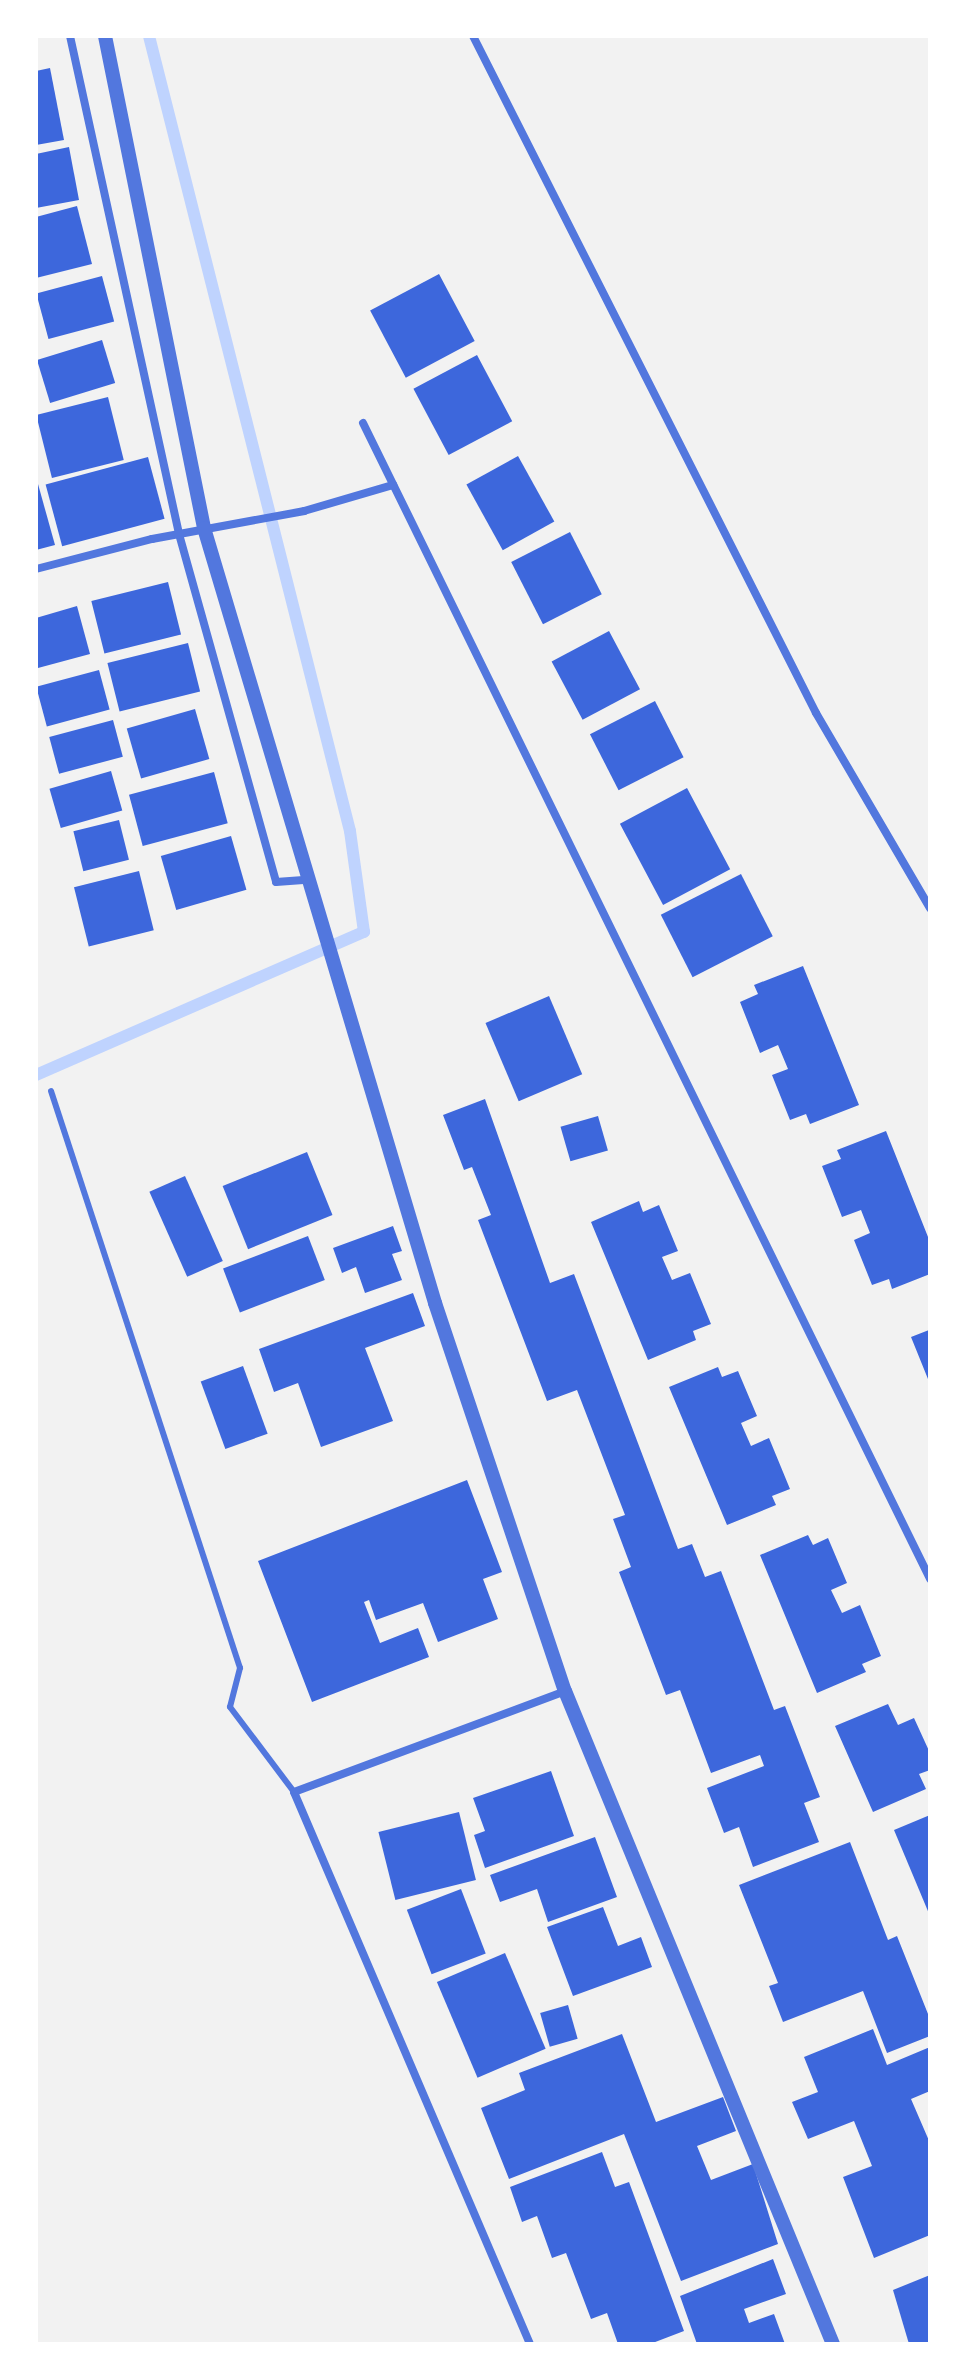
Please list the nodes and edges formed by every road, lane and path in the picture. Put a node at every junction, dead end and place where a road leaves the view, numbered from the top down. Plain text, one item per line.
1 (70, 36) edge
2 (105, 36) edge
3 (473, 36) edge
4 (363, 423) dead end
5 (393, 485) junction
6 (204, 528) junction
7 (179, 534) junction
8 (36, 569) edge
9 (307, 880) junction
10 (930, 908) edge
11 (51, 1091) dead end
12 (930, 1579) edge
13 (565, 1691) junction
14 (294, 1792) junction
15 (530, 2344) edge
16 (833, 2344) edge

1 - 7 street
2 - 6 street
3 - 10 street
4 - 5 street
5 - 6 street
5 - 12 street
6 - 7 street
6 - 9 street
7 - 8 street
7 - 9 street
9 - 13 street
11 - 14 lane
13 - 14 street
13 - 16 street
14 - 15 street

